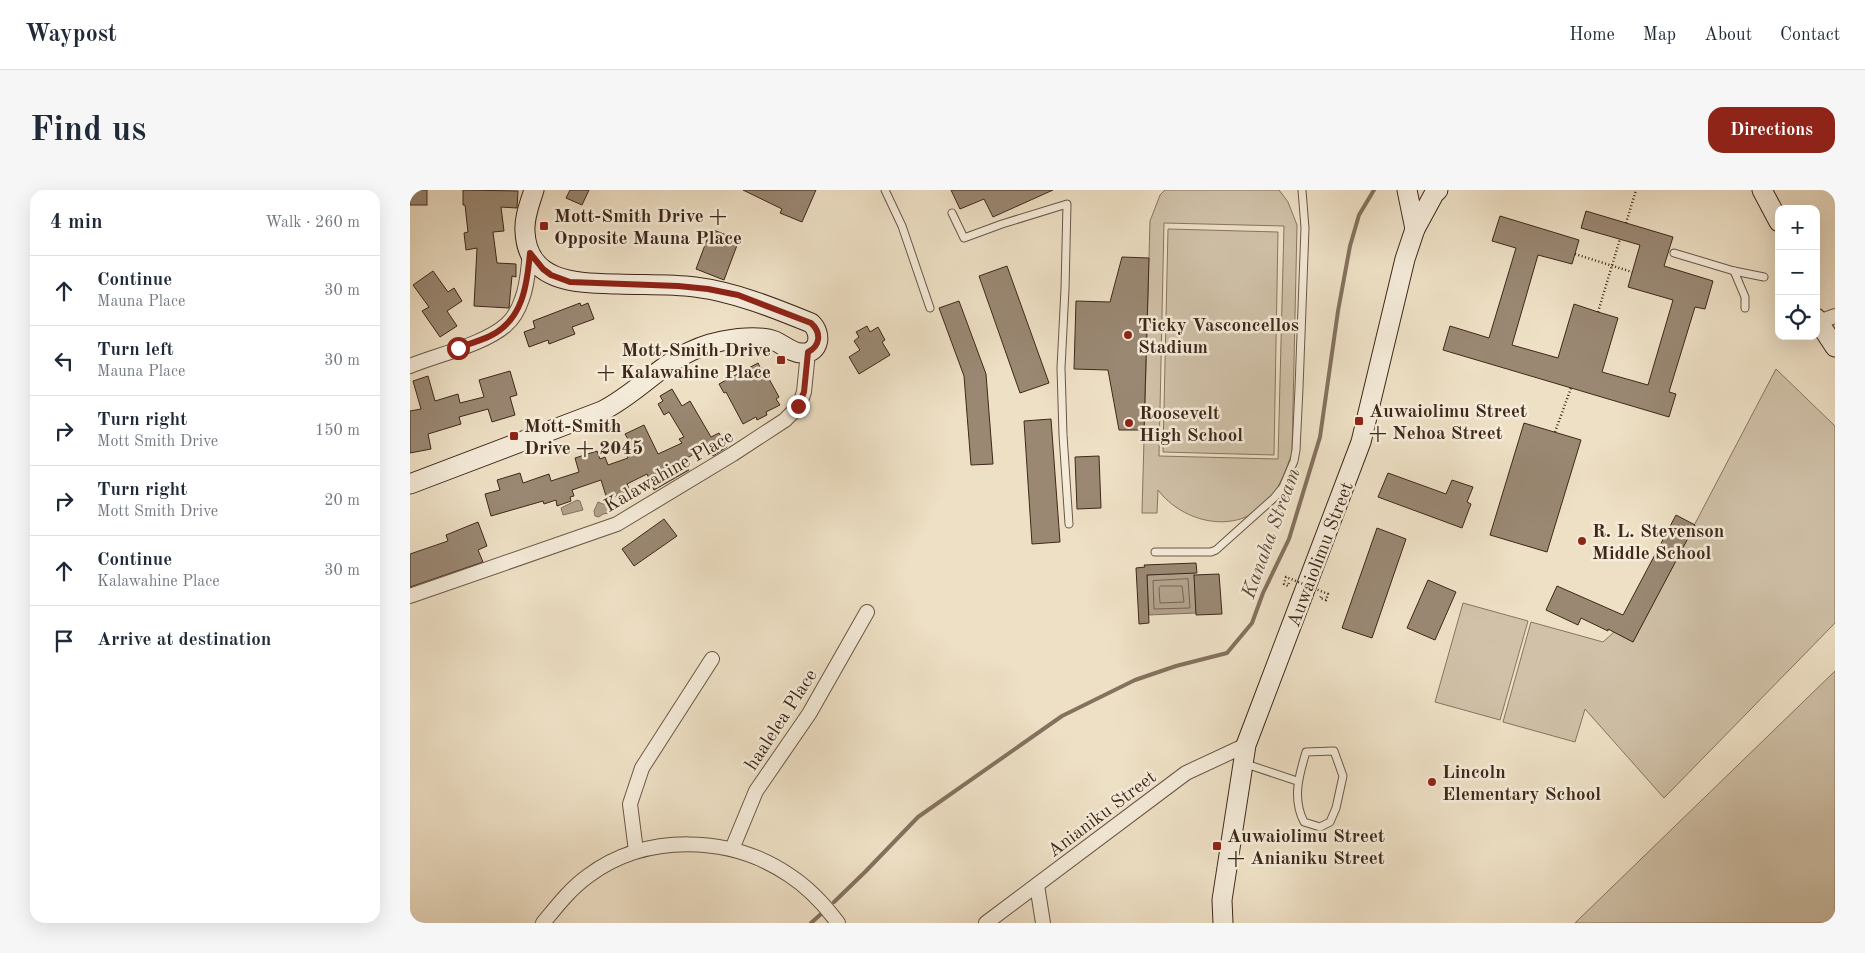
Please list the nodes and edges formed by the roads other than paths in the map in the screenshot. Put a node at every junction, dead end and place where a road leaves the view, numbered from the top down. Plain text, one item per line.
1 (534, 190) edge
2 (885, 190) edge
3 (1302, 190) edge
4 (1408, 190) edge
5 (1438, 190) edge
6 (1762, 190) edge
7 (1774, 190) edge
8 (1776, 205) edge
9 (952, 213) dead end
10 (1775, 215) edge
11 (1415, 229) junction
12 (530, 253) junction
13 (1674, 253) dead end
14 (1734, 271) junction
15 (1764, 277) dead end
16 (930, 308) dead end
17 (1745, 308) dead end
18 (1823, 319) edge
19 (1835, 347) edge
20 (808, 352) junction
21 (410, 366) edge
22 (410, 484) edge
23 (1069, 524) dead end
24 (1155, 552) dead end
25 (410, 596) edge
26 (867, 612) dead end
27 (712, 659) dead end
28 (1244, 754) junction
29 (1297, 781) junction
30 (732, 849) junction
31 (636, 851) junction
32 (1037, 885) junction
33 (543, 923) edge
34 (838, 923) edge
35 (986, 923) edge
36 (1043, 923) edge
37 (1223, 923) edge

1 - 12 street
2 - 16 lane
3 - 24 lane
4 - 11 street
5 - 11 street, Auwaiolimu Street
6 - 10 street
7 - 8 street
9 - 23 lane
11 - 28 street, Auwaiolimu Street
12 - 20 street
12 - 21 street
13 - 14 lane
14 - 15 lane
14 - 17 lane
18 - 19 street
20 - 22 street
20 - 25 street, Kalawahine Place
26 - 30 street, haalelea Place
27 - 31 street
28 - 29 lane
28 - 32 street, Anianiku Street
28 - 37 street, Auwaiolimu Street
29 - 29 lane
30 - 31 street
30 - 34 street
31 - 33 street
32 - 35 street, Anianiku Street
32 - 36 street

